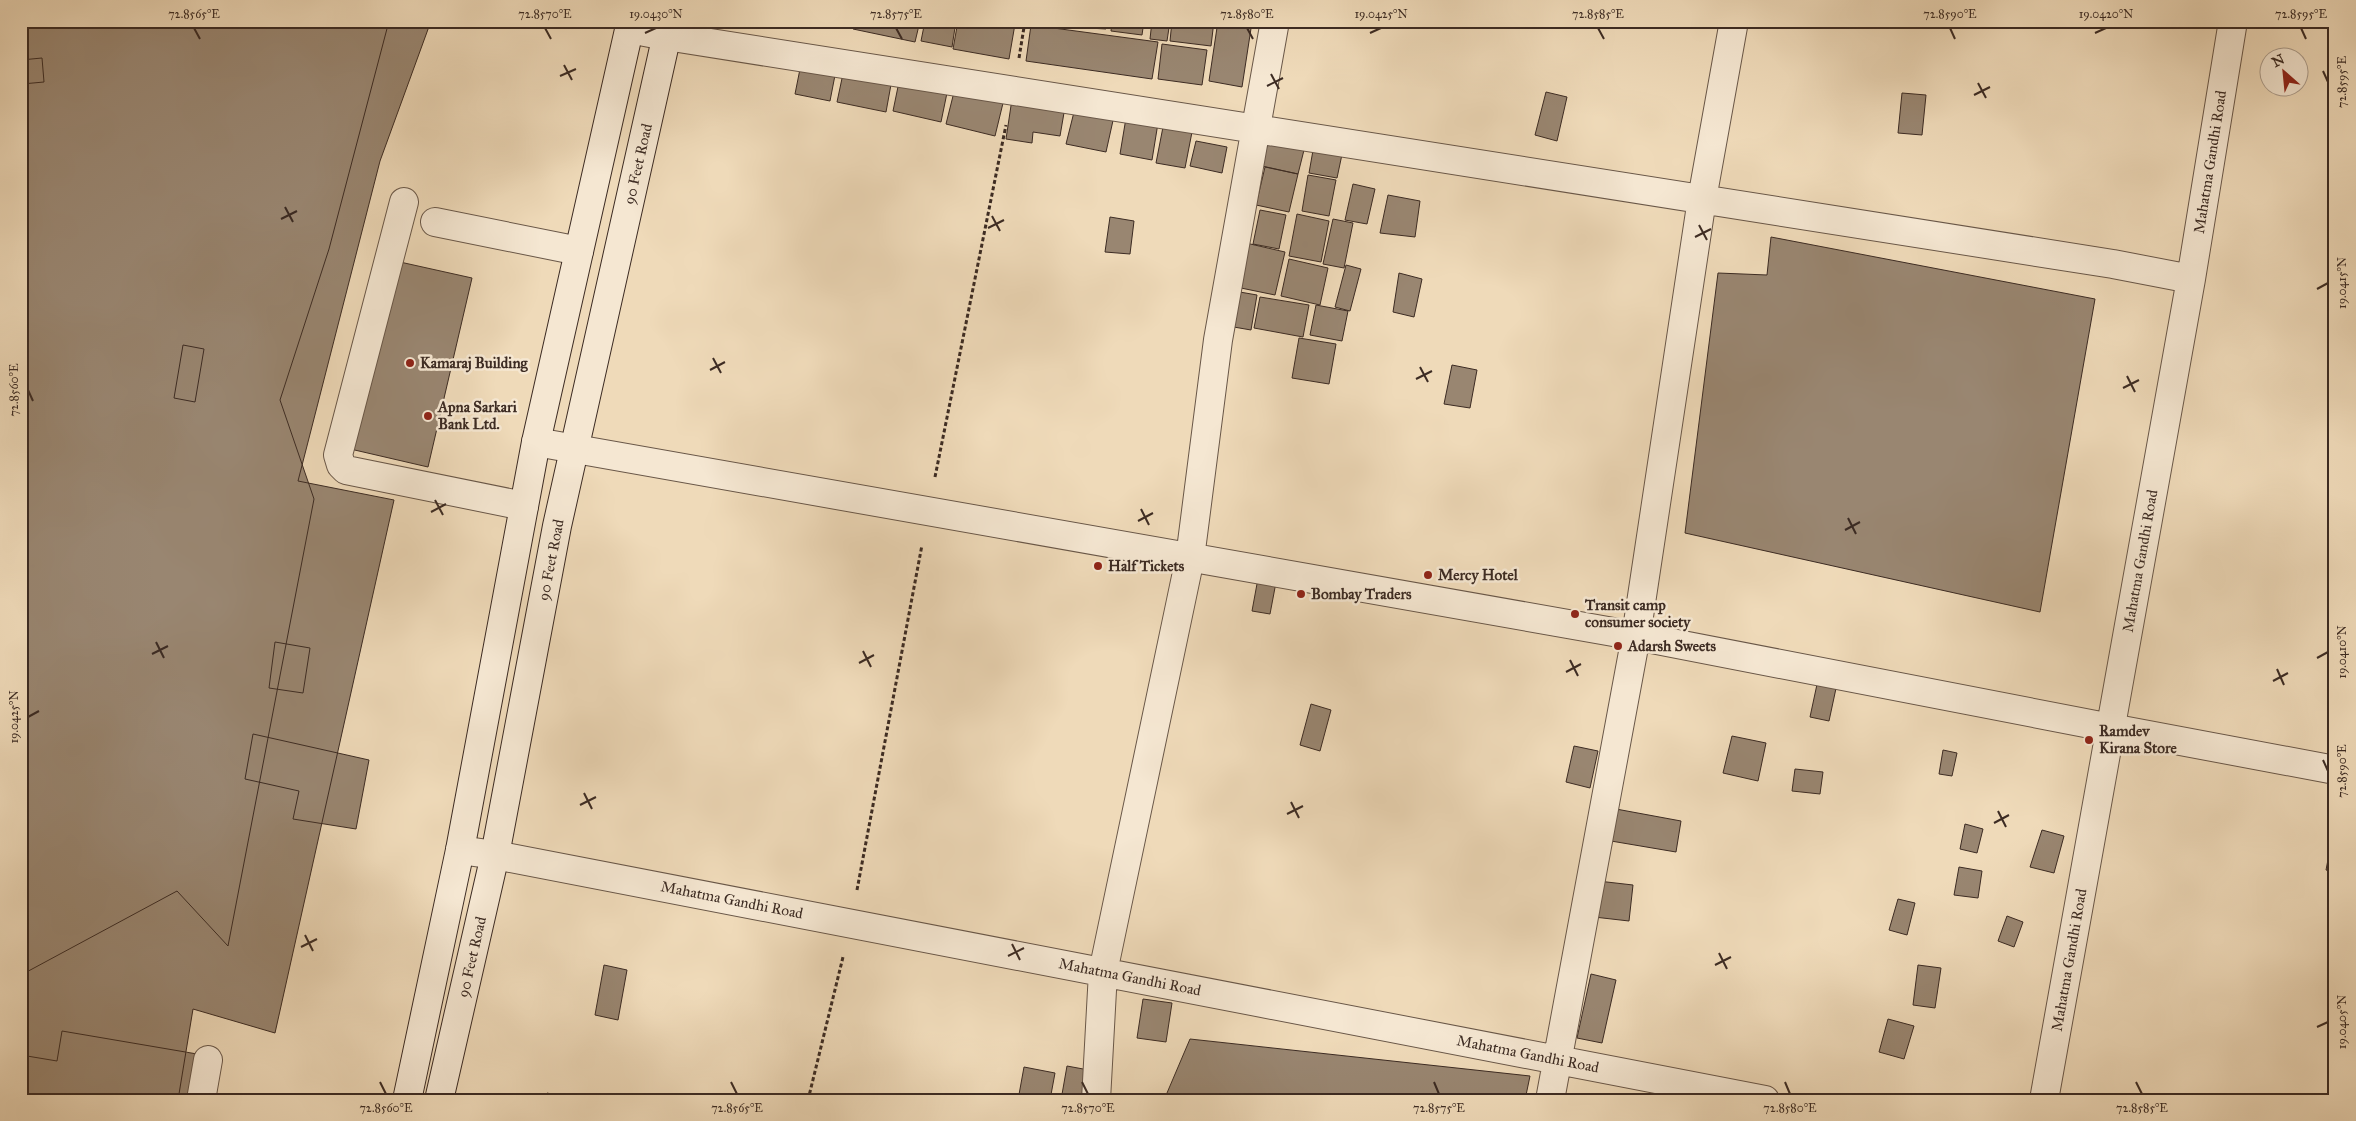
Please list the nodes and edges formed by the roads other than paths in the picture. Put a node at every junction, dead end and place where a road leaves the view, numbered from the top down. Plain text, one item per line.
1 (1275, 21) edge
2 (1734, 21) edge
3 (2233, 21) edge
4 (630, 25) edge
5 (668, 29) edge
6 (1256, 129) junction
7 (1702, 200) junction
8 (404, 202) dead end
9 (435, 222) dead end
10 (579, 251) junction
11 (2191, 279) junction
12 (536, 442) junction
13 (574, 449) junction
14 (524, 506) junction
15 (1190, 558) junction
16 (1636, 636) junction
17 (2111, 728) junction
18 (2335, 770) edge
19 (460, 850) junction
20 (495, 855) junction
21 (1103, 972) junction
22 (208, 1060) dead end
23 (1557, 1060) junction
24 (201, 1100) edge
25 (407, 1100) edge
26 (439, 1100) edge
27 (1096, 1100) edge
28 (1550, 1100) edge
29 (1765, 1100) edge
30 (2044, 1100) edge

1 - 6 street
2 - 7 street
3 - 11 street, Mahatma Gandhi Road
4 - 5 street
4 - 10 street
5 - 6 street
5 - 13 street, 90 Feet Road
6 - 7 street
6 - 15 street
7 - 11 street
7 - 16 street
8 - 14 street
9 - 10 street
10 - 12 street
11 - 17 street, Mahatma Gandhi Road
12 - 13 street
12 - 14 street
13 - 15 street
13 - 20 street, 90 Feet Road
14 - 19 street
15 - 16 street
15 - 21 street
16 - 17 street
16 - 23 street
17 - 18 street
17 - 30 street, Mahatma Gandhi Road
19 - 20 street, Mahatma Gandhi Road
19 - 25 street
20 - 21 street, Mahatma Gandhi Road
20 - 26 street, 90 Feet Road
21 - 23 street, Mahatma Gandhi Road
21 - 27 street
22 - 24 street
23 - 28 street
23 - 29 street, Mahatma Gandhi Road

